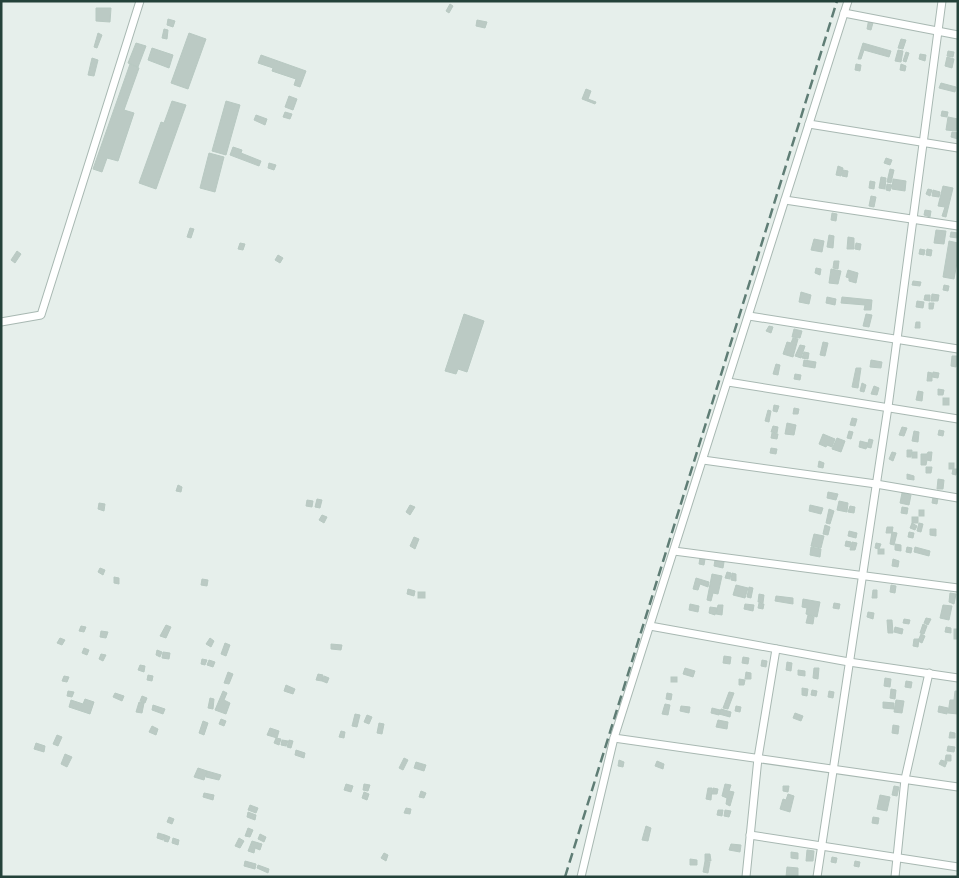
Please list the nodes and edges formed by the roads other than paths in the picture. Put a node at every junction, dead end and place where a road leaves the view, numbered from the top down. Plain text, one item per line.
1 (140, 1) edge
2 (848, 1) edge
3 (942, 1) edge
4 (844, 13) junction
5 (938, 32) junction
6 (958, 35) edge
7 (809, 124) junction
8 (923, 143) junction
9 (958, 148) edge
10 (785, 200) junction
11 (913, 219) junction
12 (958, 226) edge
13 (749, 316) junction
14 (1, 322) edge
15 (897, 340) junction
16 (958, 349) edge
17 (728, 382) junction
18 (888, 408) junction
19 (958, 419) edge
20 (703, 460) junction
21 (876, 484) junction
22 (958, 498) edge
23 (674, 551) junction
24 (862, 574) junction
25 (958, 588) edge
26 (650, 626) junction
27 (776, 649) junction
28 (849, 662) junction
29 (929, 673) junction
30 (958, 678) edge
31 (614, 738) junction
32 (758, 758) junction
33 (833, 769) junction
34 (905, 779) junction
35 (958, 787) edge
36 (750, 835) junction
37 (822, 848) junction
38 (896, 858) junction
39 (958, 867) edge
40 (581, 877) edge
41 (746, 877) edge
42 (817, 877) edge
43 (895, 877) edge

1 - 14 street
2 - 4 street
3 - 5 street
4 - 5 street
4 - 7 street
5 - 6 street
5 - 8 street
7 - 8 street
7 - 10 street
8 - 9 street
8 - 11 street
10 - 11 street
10 - 13 street
11 - 12 street
11 - 15 street
13 - 15 street
13 - 17 street
15 - 16 street
15 - 18 street
17 - 18 street
17 - 20 street
18 - 19 street
18 - 21 street
20 - 21 street
20 - 23 street
21 - 22 street
21 - 24 street
23 - 24 street
23 - 26 street
24 - 25 street
24 - 28 street
26 - 27 street
26 - 31 street
27 - 28 street
27 - 32 street
28 - 29 street
28 - 33 street
29 - 30 street
29 - 34 street
31 - 32 street
31 - 40 street
32 - 33 street
32 - 36 street
33 - 34 street
33 - 37 street
34 - 35 street
34 - 38 street
36 - 37 street
36 - 41 street
37 - 38 street
37 - 42 street
38 - 39 street
38 - 43 street

